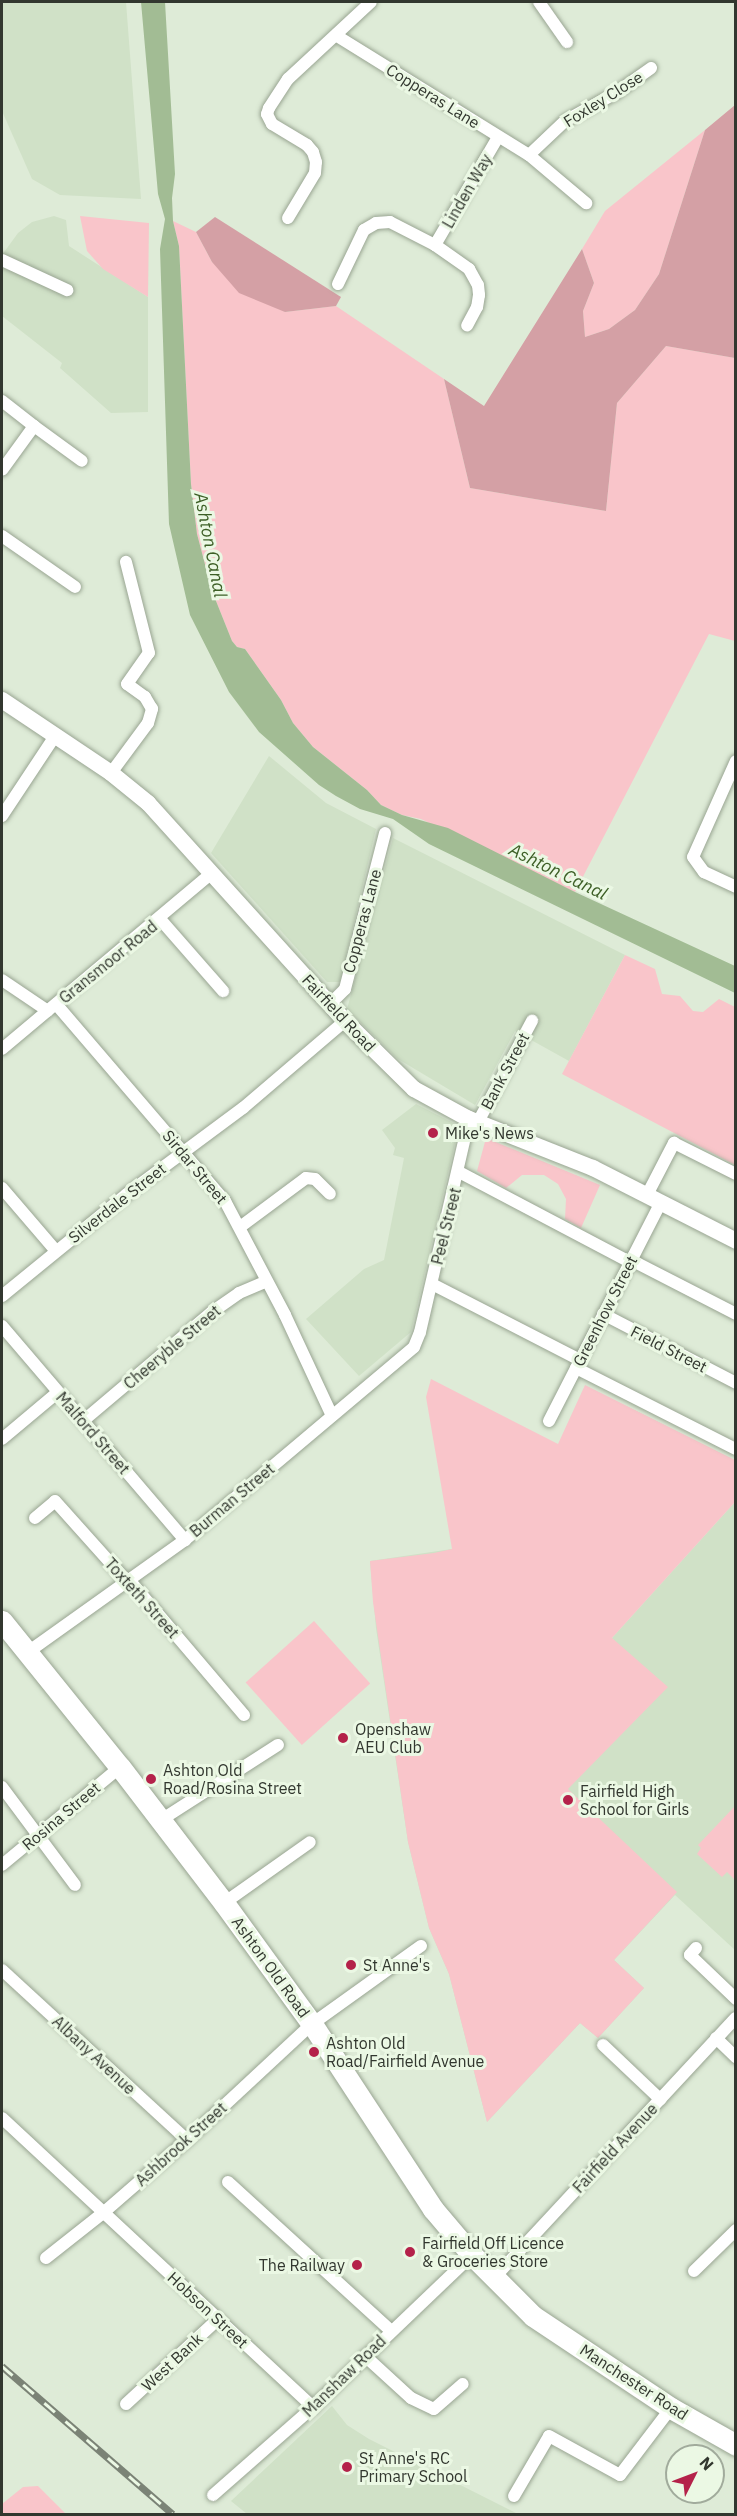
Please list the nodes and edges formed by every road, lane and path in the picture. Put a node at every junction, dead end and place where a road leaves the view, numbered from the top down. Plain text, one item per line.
1 (371, 2) edge
2 (539, 2) edge
3 (337, 36) junction
4 (567, 42) dead end
5 (651, 68) dead end
6 (498, 137) junction
7 (529, 155) junction
8 (586, 203) dead end
9 (288, 218) dead end
10 (435, 245) junction
11 (2, 260) edge
12 (338, 284) dead end
13 (67, 290) dead end
14 (467, 326) dead end
15 (2, 401) edge
16 (34, 426) junction
17 (82, 461) dead end
18 (2, 470) edge
19 (2, 536) edge
20 (126, 562) dead end
21 (75, 587) dead end
22 (2, 700) edge
23 (55, 736) junction
24 (735, 761) edge
25 (111, 773) junction
26 (2, 816) edge
27 (385, 833) dead end
28 (212, 873) junction
29 (735, 887) edge
30 (160, 919) junction
31 (2, 980) edge
32 (223, 991) dead end
33 (330, 1004) junction
34 (52, 1007) junction
35 (345, 1021) junction
36 (532, 1021) dead end
37 (2, 1048) edge
38 (474, 1120) junction
39 (184, 1152) junction
40 (459, 1172) junction
41 (735, 1174) edge
42 (2, 1188) edge
43 (330, 1194) dead end
44 (654, 1199) junction
45 (240, 1227) junction
46 (735, 1240) edge
47 (56, 1251) junction
48 (631, 1261) junction
49 (267, 1281) junction
50 (432, 1284) junction
51 (2, 1296) edge
52 (603, 1314) junction
53 (735, 1314) edge
54 (2, 1326) edge
55 (420, 1332) joint
56 (578, 1364) junction
57 (735, 1383) edge
58 (58, 1392) junction
59 (332, 1416) junction
60 (83, 1421) junction
61 (549, 1421) dead end
62 (2, 1439) edge
63 (735, 1449) edge
64 (35, 1518) dead end
65 (185, 1540) junction
66 (130, 1581) junction
67 (2, 1621) edge
68 (28, 1652) junction
69 (244, 1715) dead end
70 (278, 1744) dead end
71 (120, 1767) junction
72 (2, 1787) edge
73 (161, 1820) junction
74 (40, 1835) junction
75 (310, 1842) dead end
76 (2, 1865) edge
77 (75, 1885) dead end
78 (224, 1903) junction
79 (421, 1946) dead end
80 (696, 1948) dead end
81 (2, 1970) edge
82 (735, 1998) edge
83 (735, 2018) edge
84 (312, 2024) junction
85 (716, 2038) junction
86 (603, 2045) dead end
87 (735, 2057) edge
88 (660, 2099) junction
89 (2, 2118) edge
90 (187, 2140) junction
91 (228, 2182) dead end
92 (103, 2214) junction
93 (735, 2230) edge
94 (472, 2255) junction
95 (46, 2258) dead end
96 (694, 2271) dead end
97 (494, 2278) junction
98 (533, 2316) joint
99 (218, 2319) junction
100 (391, 2331) junction
101 (365, 2356) junction
102 (463, 2385) dead end
103 (126, 2404) dead end
104 (313, 2407) junction
105 (671, 2408) junction
106 (735, 2445) edge
107 (213, 2494) dead end
108 (514, 2496) dead end

1 - 3 street
2 - 4 street
3 - 6 street, Copperas Lane
3 - 9 street
5 - 7 street, Foxley Close
6 - 7 street, Copperas Lane
6 - 10 street, Linden Way
7 - 8 street, Copperas Lane
10 - 12 street, Linden Way
10 - 14 street, Linden Way
11 - 13 street
15 - 16 street
16 - 17 street
16 - 18 street
19 - 21 street
20 - 25 street
22 - 23 street, Fairfield Road
23 - 25 street, Fairfield Road
23 - 26 street
24 - 29 street
25 - 28 street, Fairfield Road
27 - 33 street, Copperas Lane
28 - 30 street, Gransmoor Road
28 - 33 street, Fairfield Road
30 - 32 street
30 - 34 street, Gransmoor Road
31 - 34 street, Sirdar Street
33 - 35 street, Fairfield Road
34 - 37 street, Gransmoor Road
34 - 39 street, Sirdar Street
35 - 38 street, Fairfield Road
35 - 39 street, Silverdale Street
36 - 38 street, Bank Street
38 - 40 street, Peel Street
38 - 44 street, Fairfield Road
39 - 45 street, Sirdar Street
39 - 47 street, Silverdale Street
40 - 48 street
40 - 50 street, Peel Street
41 - 44 street, Greenhow Street
42 - 47 street
43 - 45 street
44 - 46 street, Fairfield Road
44 - 48 street, Greenhow Street
45 - 49 street, Sirdar Street
47 - 51 street, Silverdale Street
48 - 52 street, Greenhow Street
48 - 53 street
49 - 59 street, Sirdar Street
49 - 60 street, Cheeryble Street
50 - 55 street, Peel Street
50 - 56 street
52 - 56 street, Greenhow Street
52 - 57 street, Field Street
54 - 58 street, Malford Street
55 - 59 street, Burman Street
56 - 61 street, Greenhow Street
56 - 63 street
58 - 60 street, Malford Street
58 - 62 street
59 - 65 street, Burman Street
60 - 65 street, Malford Street
64 - 66 street, Toxteth Street
65 - 66 street, Burman Street
66 - 68 street, Burman Street
66 - 69 street, Toxteth Street
67 - 68 highway, Ashton Old Road
68 - 71 highway, Ashton Old Road
70 - 73 street
71 - 73 highway, Ashton Old Road
71 - 74 street, Rosina Street
72 - 74 street
73 - 78 highway, Ashton Old Road
74 - 76 street, Rosina Street
74 - 77 street
75 - 78 street
78 - 84 highway, Ashton Old Road
79 - 84 street, Ashbrook Street
80 - 82 street
81 - 90 street, Albany Avenue
83 - 85 street, Fairfield Avenue
84 - 90 street, Ashbrook Street
84 - 94 highway, Ashton Old Road
85 - 87 street
85 - 88 street, Fairfield Avenue
86 - 88 street
88 - 97 street, Fairfield Avenue
89 - 92 street, Hobson Street
90 - 92 street, Ashbrook Street
91 - 100 street
92 - 95 street, Ashbrook Street
92 - 99 street, Hobson Street
93 - 96 street
94 - 97 highway, Ashton Old Road
94 - 100 street, Manshaw Road
97 - 98 highway, Ashton Old Road
98 - 105 highway, Manchester Road
99 - 103 street, West Bank
99 - 104 street, Hobson Street
100 - 101 street, Manshaw Road
101 - 102 street
101 - 104 street, Manshaw Road
104 - 107 street, Manshaw Road
105 - 106 highway, Manchester Road
105 - 108 street

